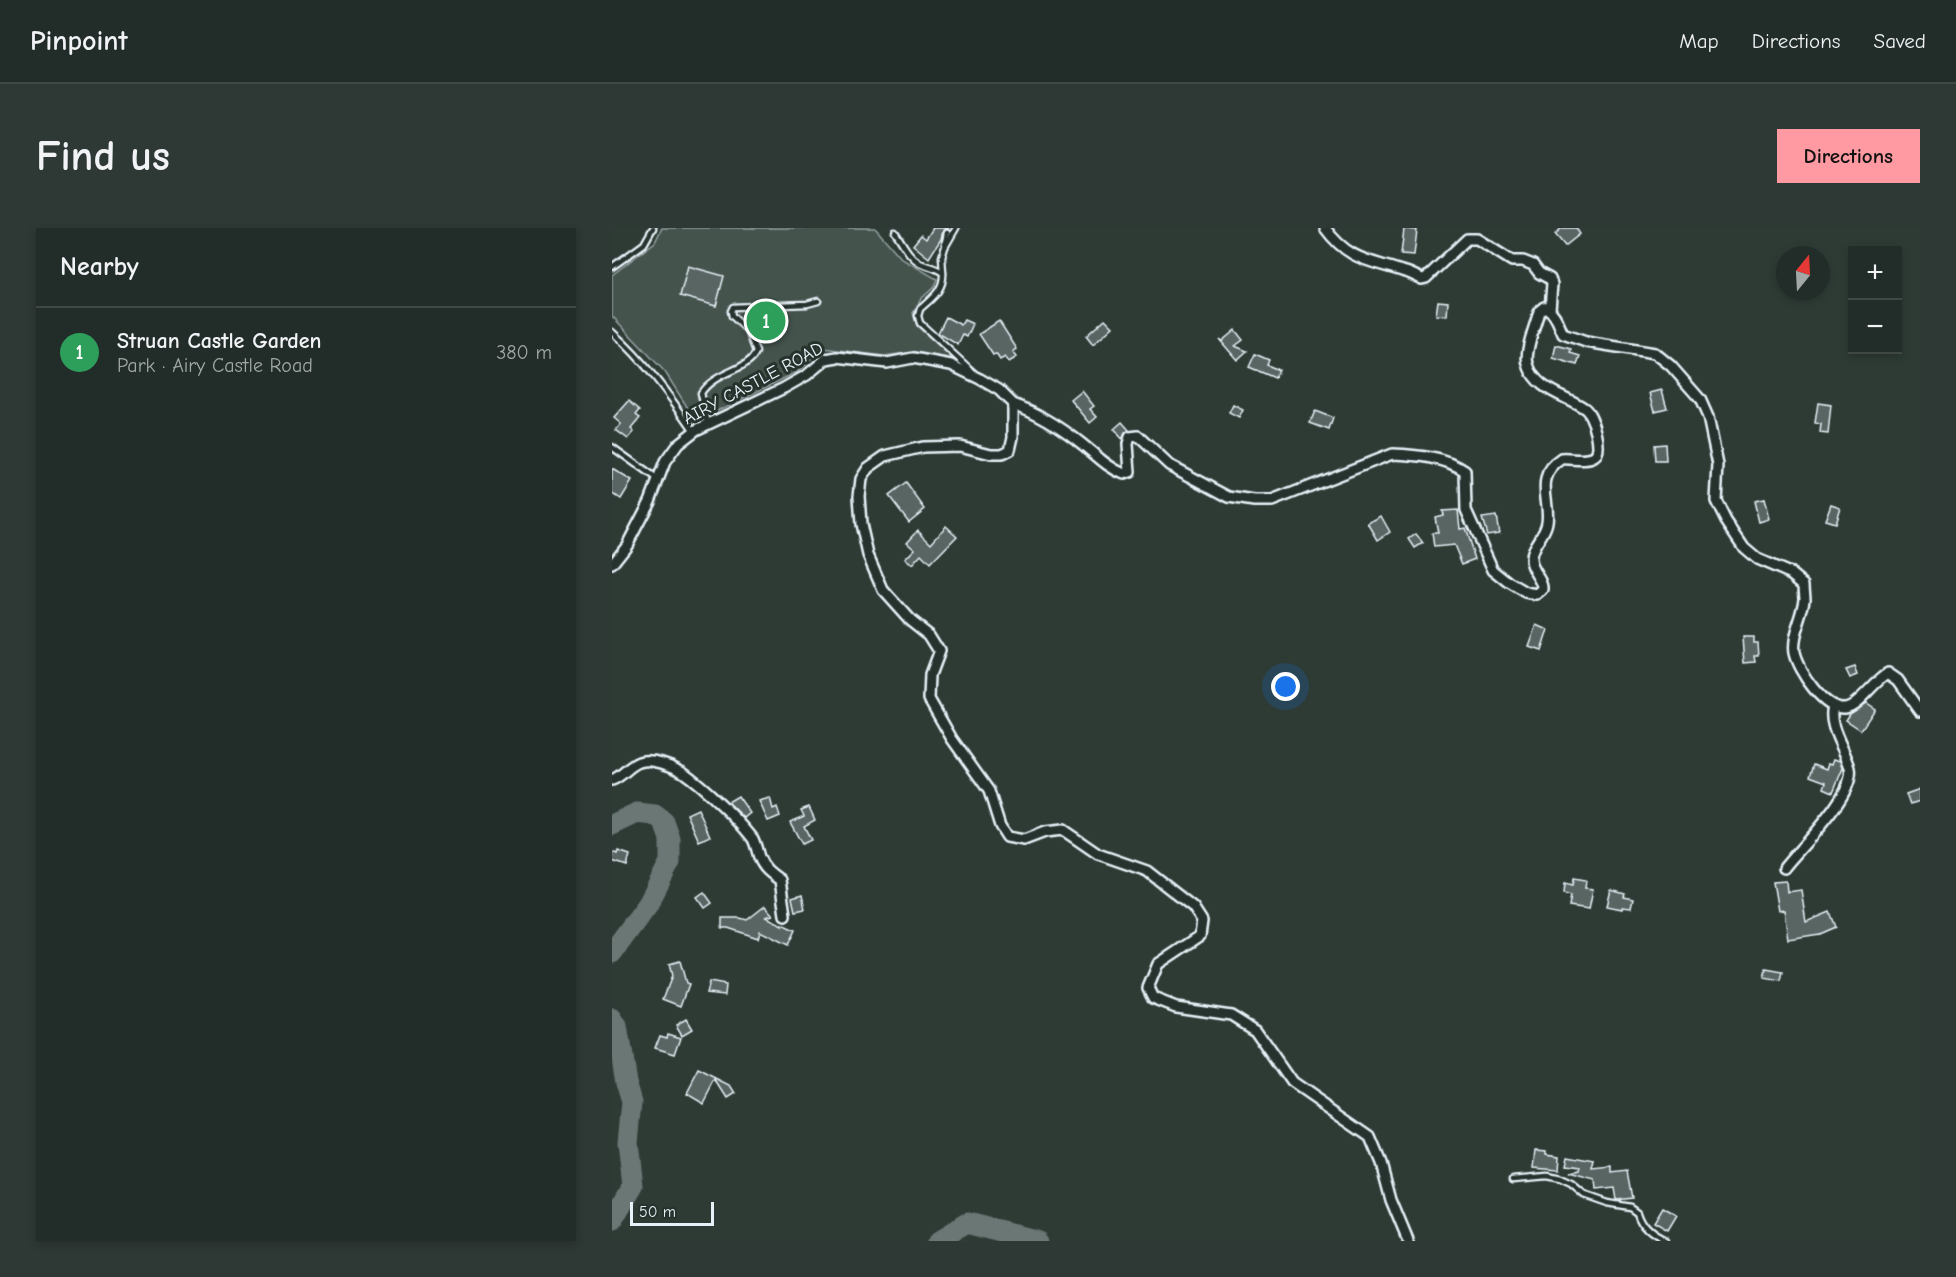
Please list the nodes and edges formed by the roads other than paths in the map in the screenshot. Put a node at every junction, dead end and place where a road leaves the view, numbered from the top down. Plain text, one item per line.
1 (653, 228) edge
2 (956, 228) edge
3 (1325, 228) edge
4 (895, 232) dead end
5 (947, 233) dead end
6 (945, 247) junction
7 (612, 267) edge
8 (943, 273) junction
9 (818, 301) dead end
10 (1550, 309) junction
11 (612, 332) edge
12 (980, 379) junction
13 (1013, 404) junction
14 (708, 424) junction
15 (694, 431) junction
16 (612, 447) edge
17 (658, 480) junction
18 (612, 564) edge
19 (1833, 706) junction
20 (1920, 711) edge
21 (612, 780) edge
22 (1784, 868) dead end
23 (785, 915) dead end
24 (1513, 1179) dead end
25 (1407, 1241) edge
26 (1666, 1241) edge

1 - 7 lane
2 - 6 lane
3 - 10 street
4 - 8 lane
5 - 6 lane
6 - 8 lane
8 - 12 lane
9 - 14 lane
10 - 13 street, AIRY CASTLE ROAD
10 - 19 street
11 - 15 lane
12 - 13 street, AIRY CASTLE ROAD
12 - 14 street, AIRY CASTLE ROAD
13 - 25 street
14 - 15 street, AIRY CASTLE ROAD
15 - 17 street, AIRY CASTLE ROAD
16 - 17 lane
17 - 18 street, AIRY CASTLE ROAD
19 - 20 street
19 - 22 street
21 - 23 street
24 - 26 lane

